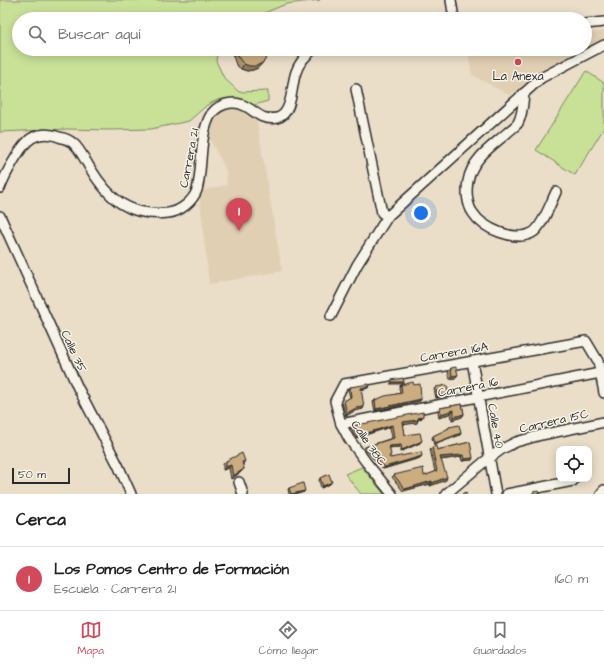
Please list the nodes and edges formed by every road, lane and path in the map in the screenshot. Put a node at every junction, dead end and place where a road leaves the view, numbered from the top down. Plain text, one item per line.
1 (451, 0) edge
2 (453, 12) edge
3 (604, 22) edge
4 (592, 23) edge
5 (604, 45) edge
6 (592, 51) edge
7 (305, 56) edge
8 (583, 56) edge
9 (356, 89) dead end
10 (524, 93) junction
11 (0, 188) edge
12 (556, 192) dead end
13 (0, 216) edge
14 (388, 216) junction
15 (331, 316) dead end
16 (472, 361) junction
17 (600, 373) junction
18 (604, 393) edge
19 (479, 397) junction
20 (335, 400) joint
21 (604, 422) edge
22 (341, 424) junction
23 (489, 458) junction
24 (239, 482) dead end
25 (568, 482) edge
26 (604, 490) edge
27 (132, 494) edge
28 (243, 494) edge
29 (392, 494) edge
30 (446, 494) edge
31 (496, 494) edge
32 (507, 494) edge
33 (601, 494) edge

1 - 2 street
3 - 4 street
5 - 6 street
7 - 11 street, Carrera 21
8 - 10 street
9 - 14 street
10 - 12 street
10 - 14 street
13 - 27 street, Calle 35
14 - 15 street
16 - 17 street, Carrera 16A
16 - 19 street, Calle 40
16 - 20 street, Carrera 16A
17 - 18 street
17 - 19 street, Carrera 16
19 - 22 street, Carrera 16
19 - 23 street, Calle 40
20 - 22 street, Calle 38C
21 - 23 street, Carrera 15C
22 - 29 street, Calle 38C
23 - 30 street, Carrera 15C
23 - 31 street, Calle 40
24 - 28 street
25 - 32 street
26 - 33 street

